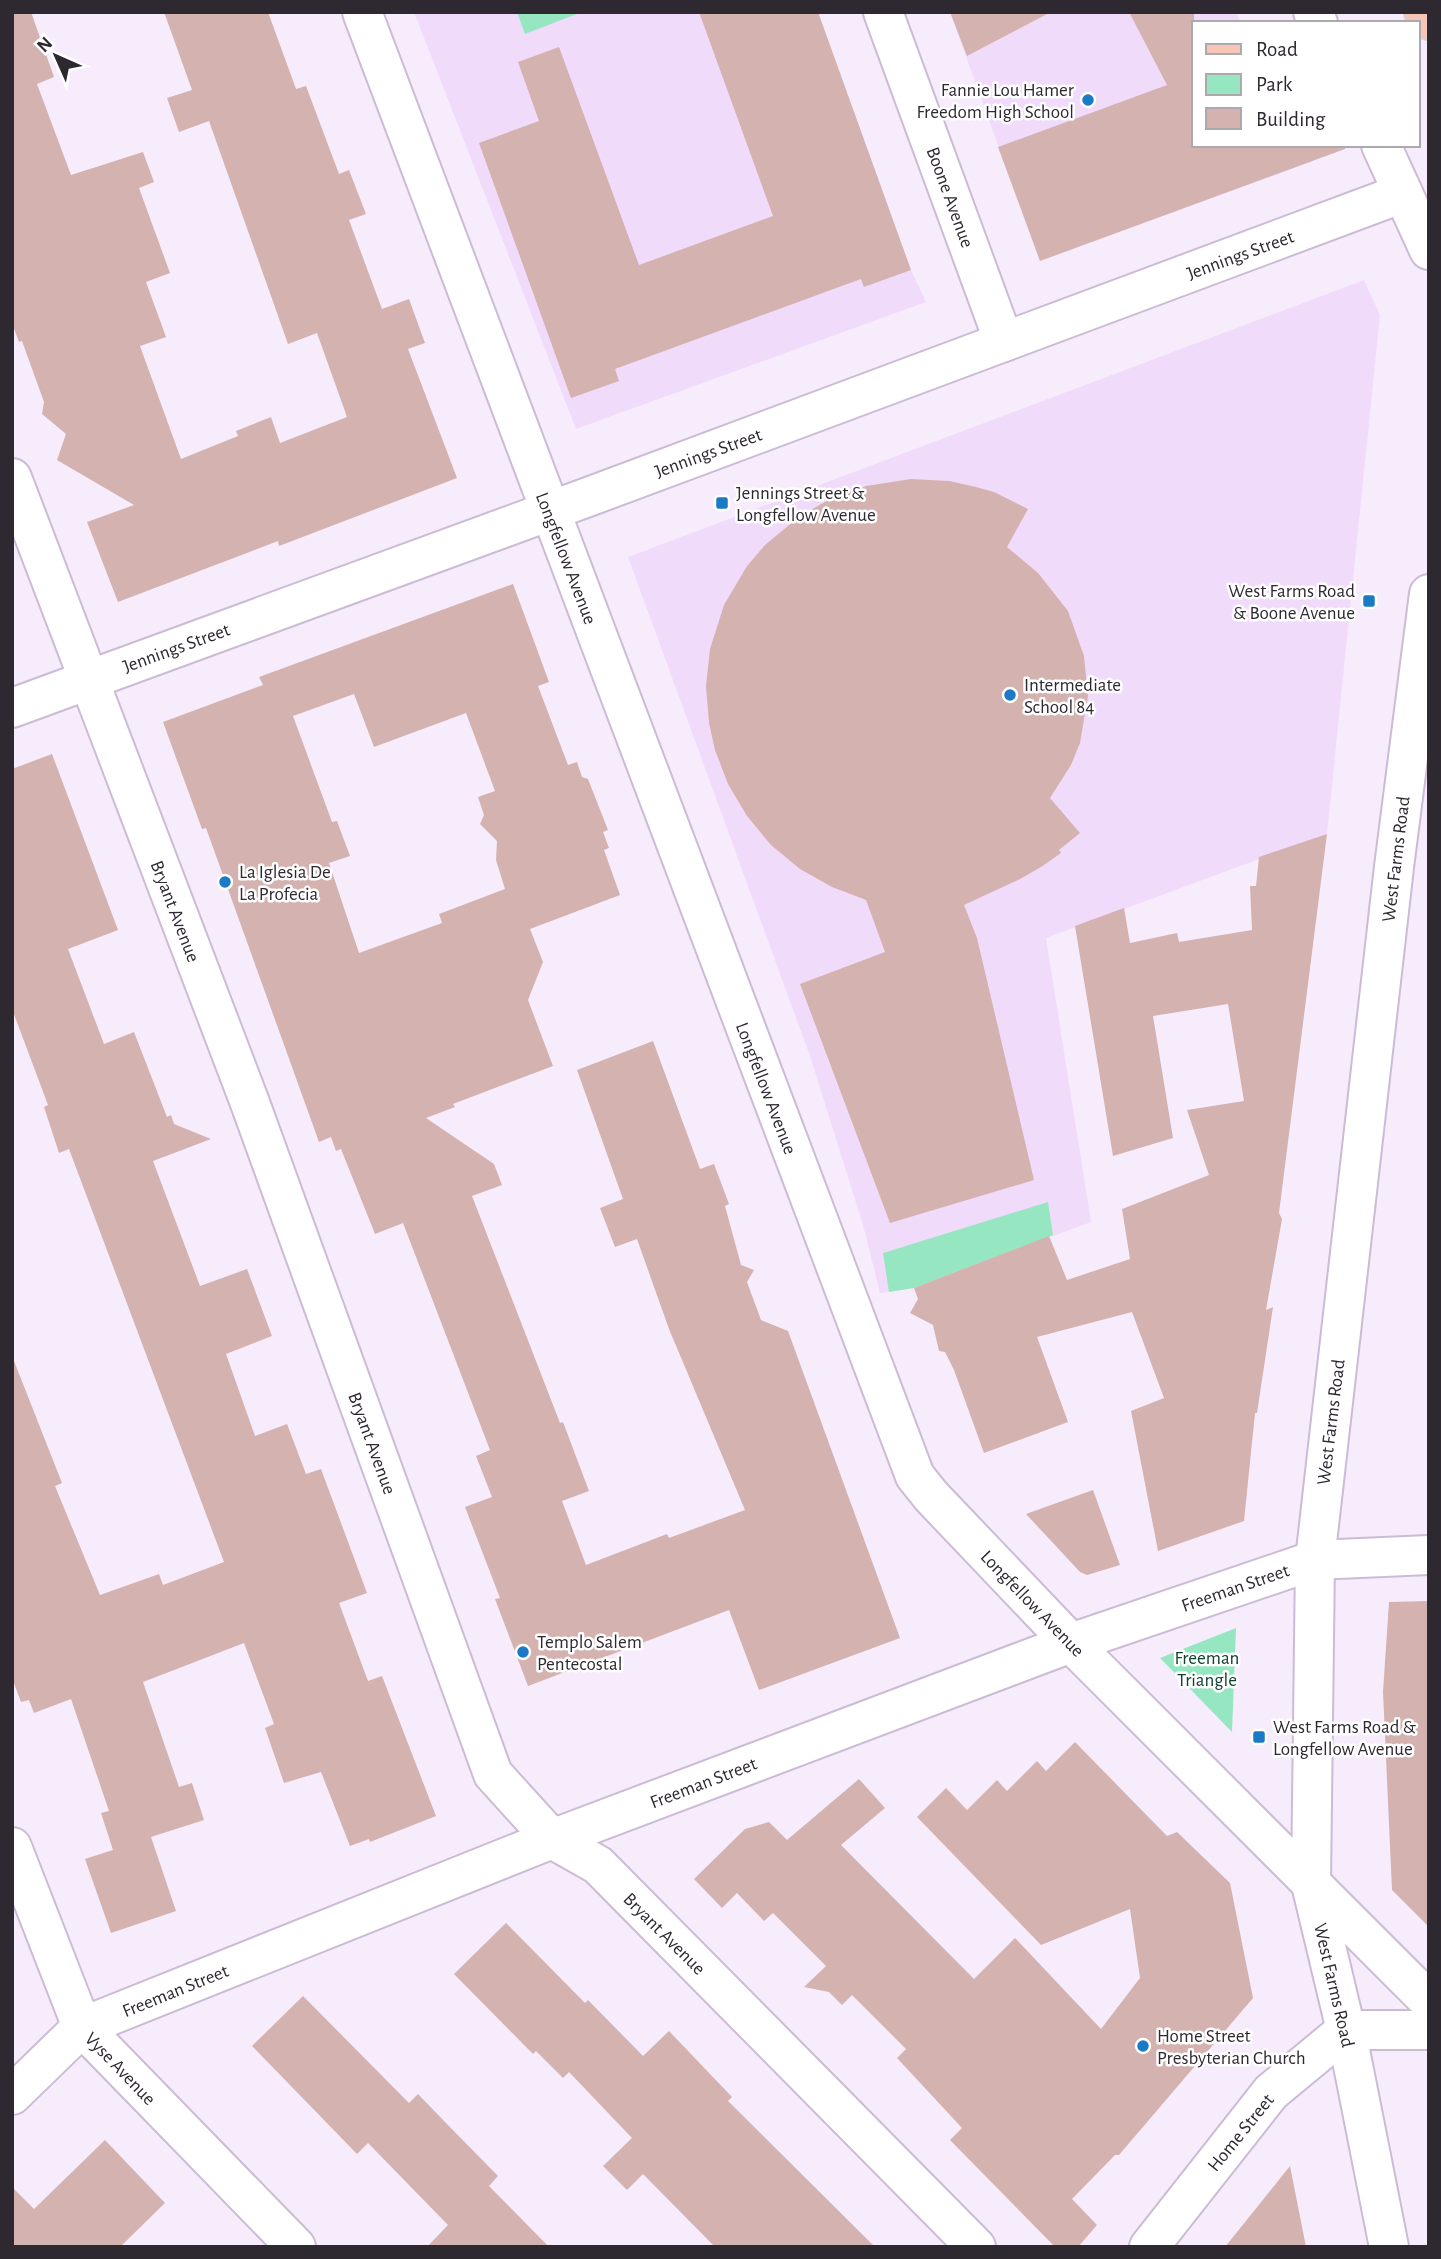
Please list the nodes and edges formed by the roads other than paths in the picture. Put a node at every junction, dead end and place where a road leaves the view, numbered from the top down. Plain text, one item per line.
1 (362, 12) edge
2 (883, 12) edge
3 (1424, 12) edge
4 (1429, 20) edge
5 (1382, 147) edge
6 (1403, 193) junction
7 (1429, 250) edge
8 (1004, 342) junction
9 (12, 478) edge
10 (550, 511) junction
11 (1429, 594) edge
12 (88, 680) junction
13 (12, 708) edge
14 (1417, 776) edge
15 (1429, 1555) edge
16 (1315, 1560) junction
17 (1071, 1643) junction
18 (552, 1839) junction
19 (12, 1847) edge
20 (1311, 1884) junction
21 (1429, 2001) edge
22 (82, 2027) junction
23 (1346, 2030) junction
24 (1429, 2030) edge
25 (12, 2095) edge
26 (296, 2247) edge
27 (976, 2247) edge
28 (1149, 2247) edge
29 (1389, 2247) edge

1 - 10 street, Longfellow Avenue
2 - 8 street, Boone Avenue
3 - 4 main road
5 - 6 street
6 - 7 street
6 - 8 street, Jennings Street
8 - 10 street, Jennings Street
9 - 12 street, Bryant Avenue
10 - 12 street, Jennings Street
10 - 17 street, Longfellow Avenue
11 - 14 street, West Farms Road
12 - 13 street, Jennings Street
12 - 18 street, Bryant Avenue
14 - 16 street, West Farms Road
15 - 16 street, Freeman Street
16 - 17 street, Freeman Street
16 - 20 street, West Farms Road
17 - 18 street, Freeman Street
17 - 20 street, Longfellow Avenue
18 - 22 street, Freeman Street
18 - 27 street, Bryant Avenue
19 - 22 street, Vyse Avenue
20 - 21 street, Longfellow Avenue
20 - 23 street, West Farms Road
22 - 25 street, Freeman Street
22 - 26 street, Vyse Avenue
23 - 24 street
23 - 28 street, Home Street
23 - 29 street, West Farms Road

